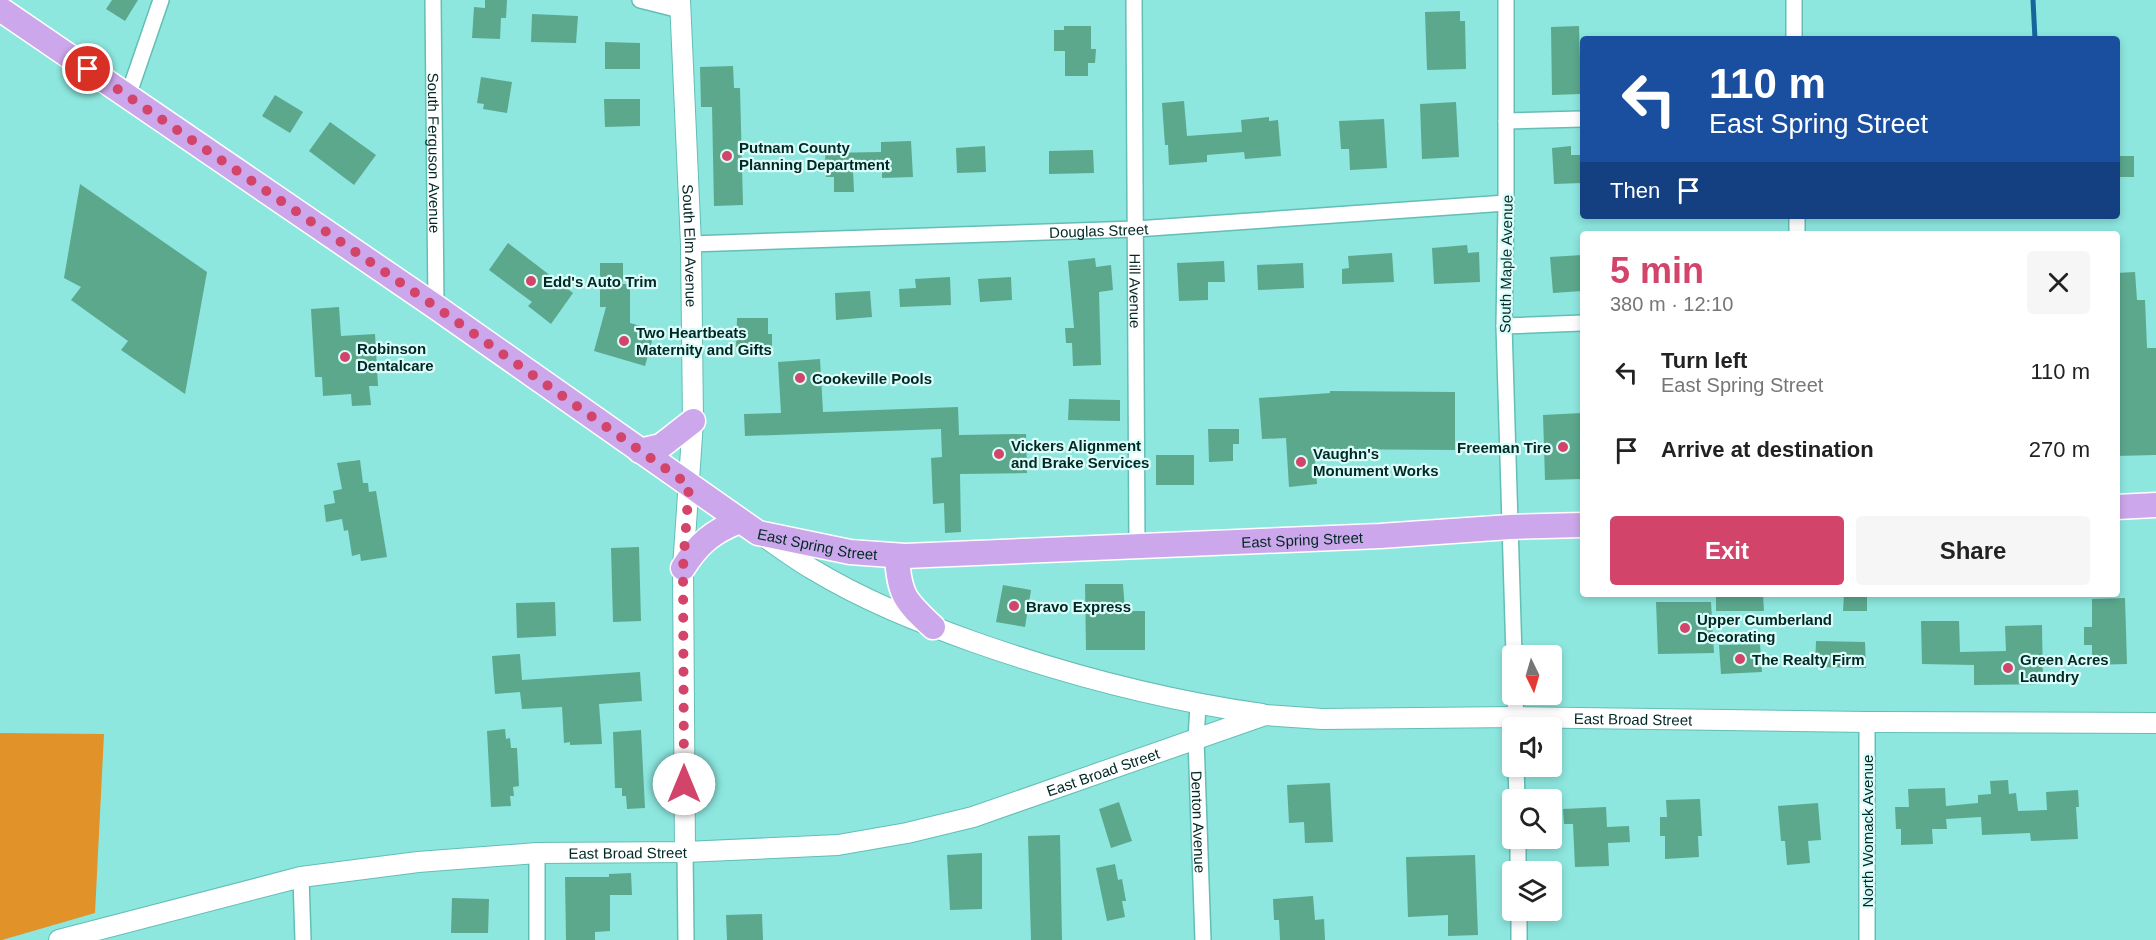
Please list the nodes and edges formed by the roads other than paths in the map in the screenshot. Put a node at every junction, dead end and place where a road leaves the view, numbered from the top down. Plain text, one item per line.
1 (161, 0) edge
2 (433, 0) edge
3 (640, 0) edge
4 (1134, 0) edge
5 (1506, 0) edge
6 (1794, 0) edge
7 (680, 5) edge
8 (0, 9) edge
9 (1794, 36) edge
10 (128, 96) junction
11 (1580, 119) edge
12 (1506, 121) junction
13 (1506, 203) junction
14 (1136, 229) junction
15 (690, 244) junction
16 (436, 307) junction
17 (1580, 323) edge
18 (1504, 326) junction
19 (693, 421) junction
20 (640, 451) junction
21 (689, 485) junction
22 (2156, 505) edge
23 (2120, 507) edge
24 (1580, 525) edge
25 (749, 527) junction
26 (1510, 527) junction
27 (1137, 547) junction
28 (897, 556) junction
29 (683, 568) junction
30 (933, 627) junction
31 (1514, 645) edge
32 (1197, 705) junction
33 (1265, 715) junction
34 (1502, 722) edge
35 (1562, 722) edge
36 (1867, 722) junction
37 (2156, 723) edge
38 (1196, 739) junction
39 (685, 852) junction
40 (537, 853) junction
41 (301, 877) junction
42 (1519, 921) edge
43 (59, 940) edge
44 (303, 940) edge
45 (537, 940) edge
46 (686, 940) edge
47 (1203, 940) edge
48 (1519, 940) edge
49 (1866, 940) edge

1 - 10 street
2 - 16 street, South Ferguson Avenue
3 - 7 street
4 - 14 street, Hill Avenue
5 - 12 street, South Maple Avenue
6 - 9 street
7 - 15 street, South Elm Avenue
8 - 10 main road, East Spring Street
10 - 16 main road, East Spring Street
11 - 12 street
12 - 13 street, South Maple Avenue
13 - 14 street, Douglas Street
13 - 18 street, South Maple Avenue
14 - 15 street, Douglas Street
14 - 27 street, Hill Avenue
15 - 19 street, South Elm Avenue
16 - 20 main road, East Spring Street
17 - 18 street
18 - 26 street, South Maple Avenue
19 - 20 main road
19 - 21 street, South Elm Avenue
20 - 21 main road, East Spring Street
21 - 25 main road, East Spring Street
21 - 29 street, South Elm Avenue
22 - 23 main road
24 - 26 main road, East Spring Street
25 - 28 main road, East Spring Street
25 - 29 main road
25 - 30 street
26 - 27 main road, East Spring Street
26 - 31 street, South Maple Avenue
27 - 28 main road, East Spring Street
28 - 30 main road
29 - 39 street, South Elm Avenue
30 - 32 street
32 - 33 street
32 - 38 street, Denton Avenue
33 - 34 street, East Broad Street
33 - 38 street, East Broad Street
35 - 36 street, East Broad Street
36 - 37 street, East Broad Street
36 - 49 street, North Womack Avenue
38 - 39 street, East Broad Street
38 - 47 street, Denton Avenue
39 - 40 street, East Broad Street
39 - 46 street
40 - 41 street, East Broad Street
40 - 45 street
41 - 43 street, East Broad Street
41 - 44 street
42 - 48 street

